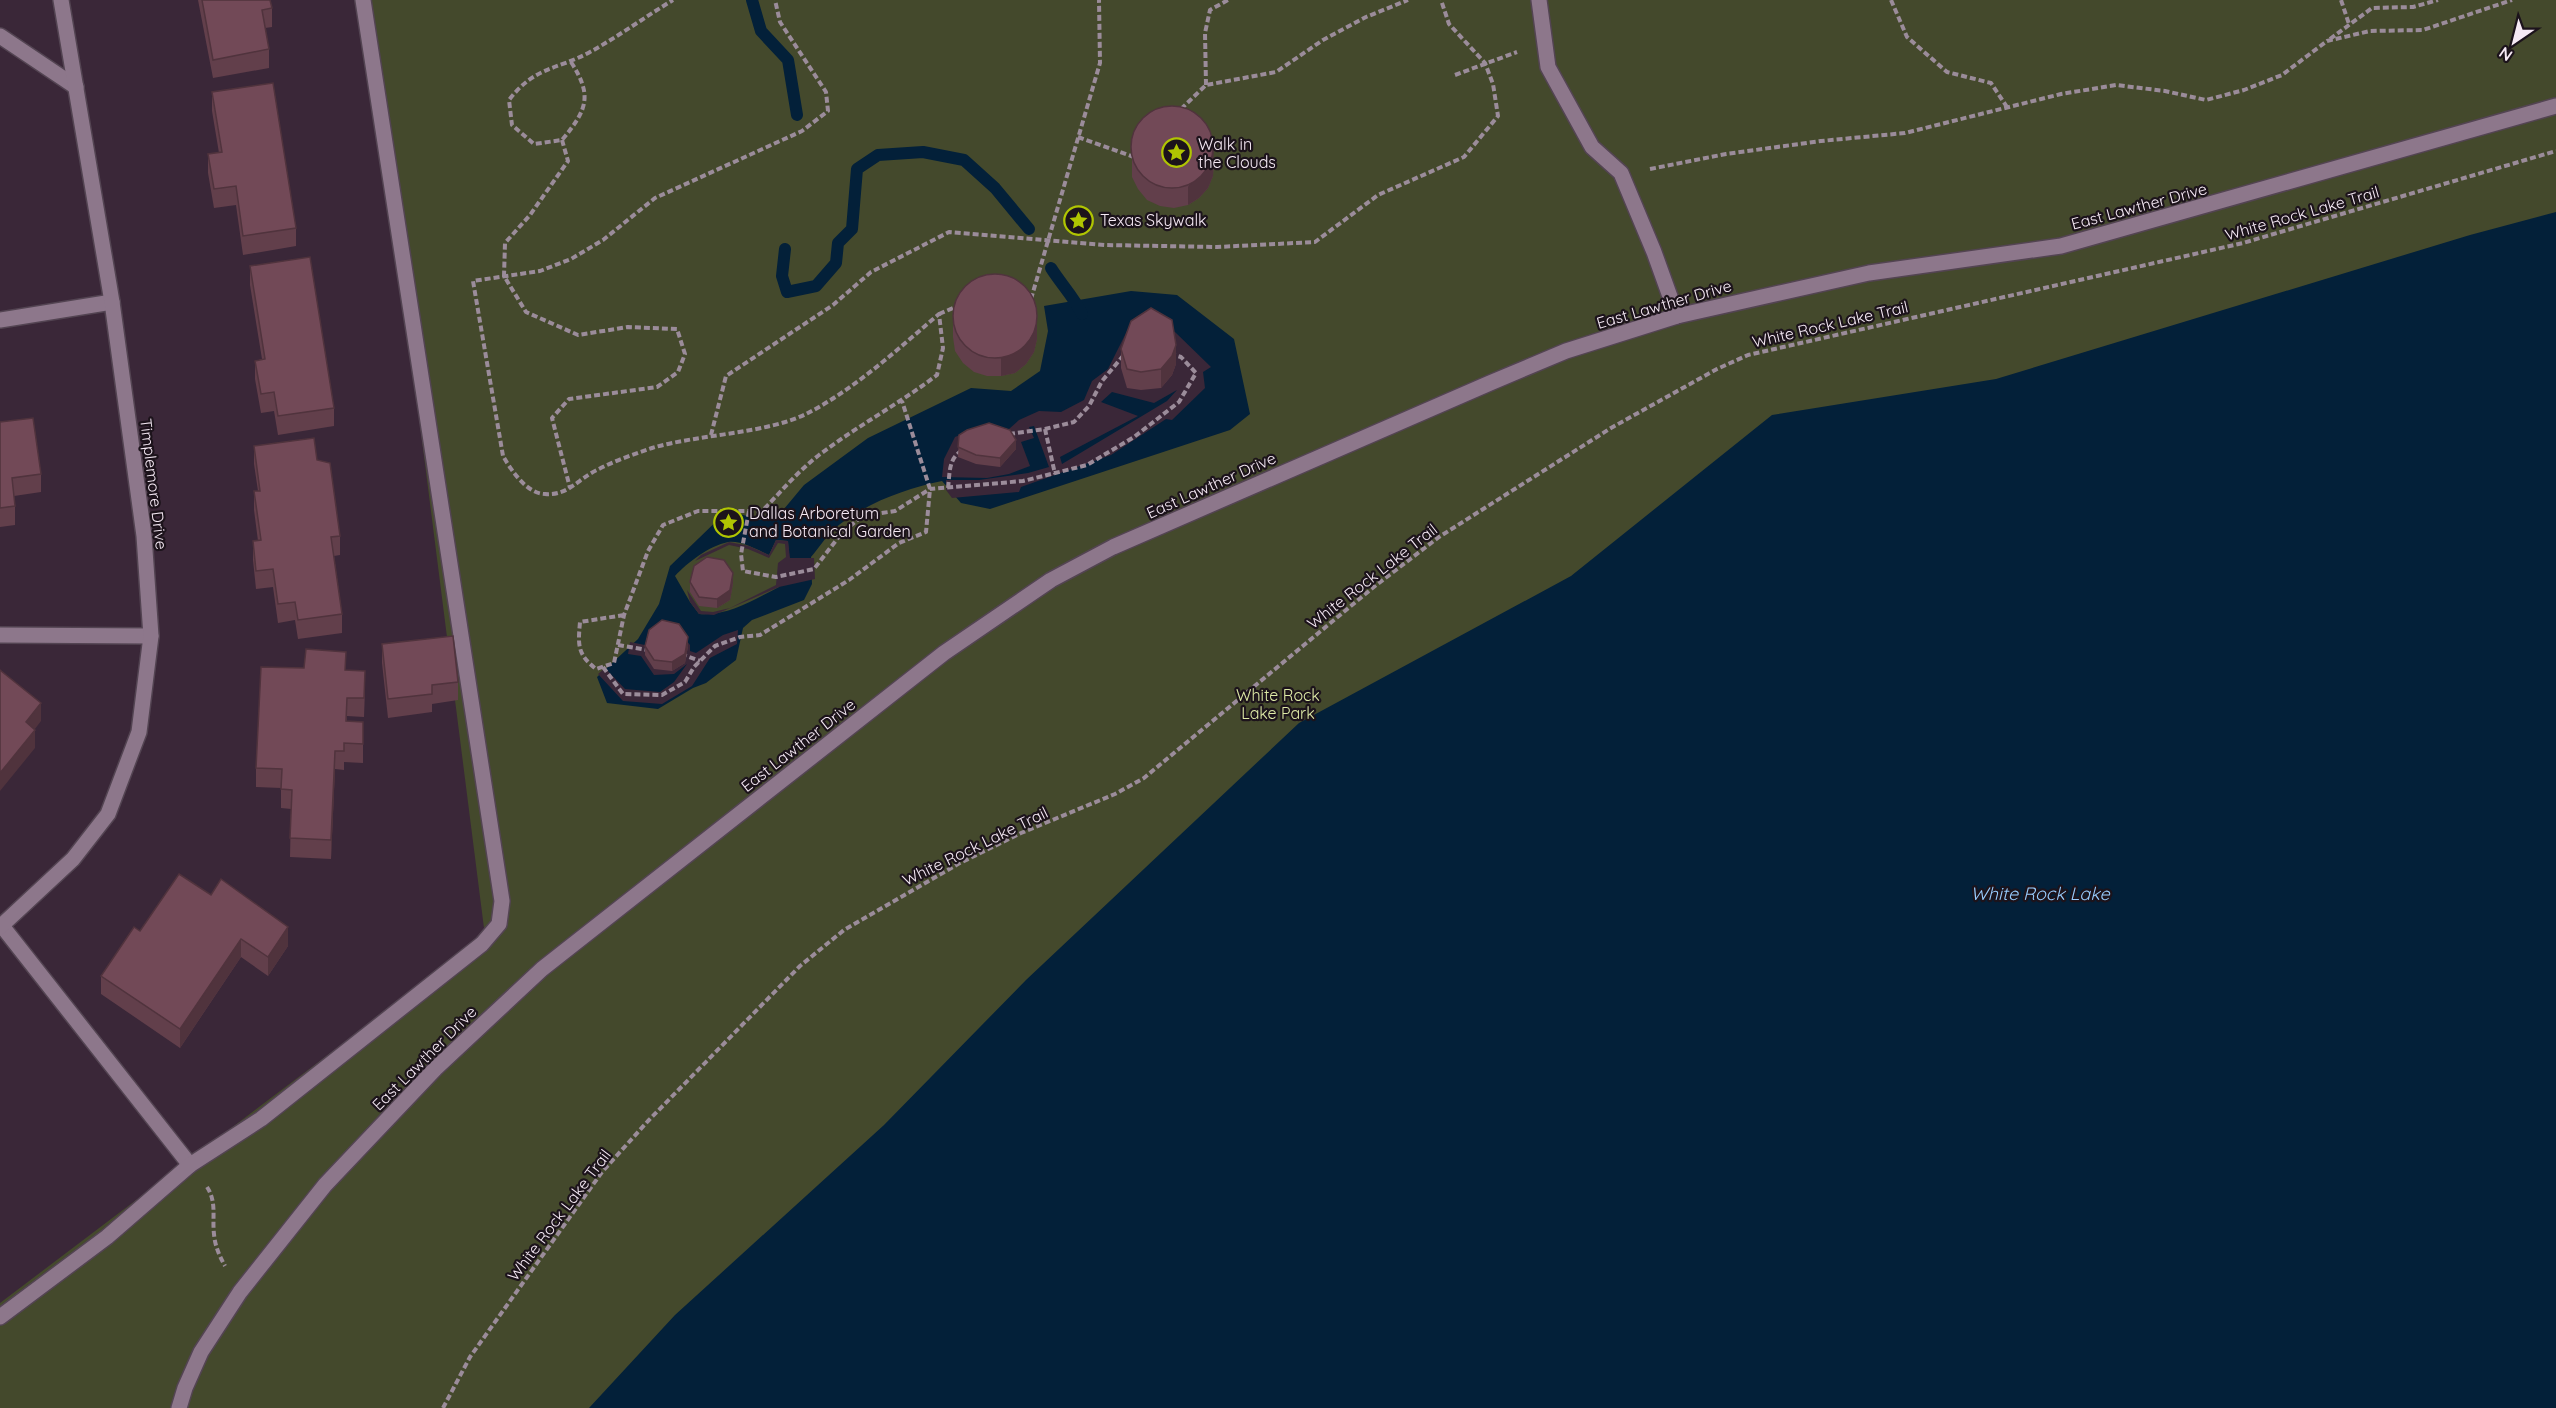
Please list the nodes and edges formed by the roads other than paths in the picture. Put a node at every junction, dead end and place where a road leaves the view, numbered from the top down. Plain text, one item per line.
1 (61, 0) edge
2 (363, 0) edge
3 (1539, 0) edge
4 (0, 36) edge
5 (76, 87) junction
6 (2556, 106) edge
7 (112, 302) junction
8 (1677, 316) junction
9 (0, 320) edge
10 (0, 635) edge
11 (151, 636) junction
12 (1, 926) edge
13 (190, 1165) junction
14 (0, 1317) edge
15 (179, 1408) edge

1 - 5 street, Timplemore Drive
2 - 13 street
3 - 8 street
4 - 5 street
5 - 7 street, Timplemore Drive
6 - 8 street, East Lawther Drive
7 - 9 street
7 - 11 street, Timplemore Drive
8 - 15 street, East Lawther Drive
10 - 11 street
11 - 12 street, Timplemore Drive
12 - 13 street
13 - 14 street

